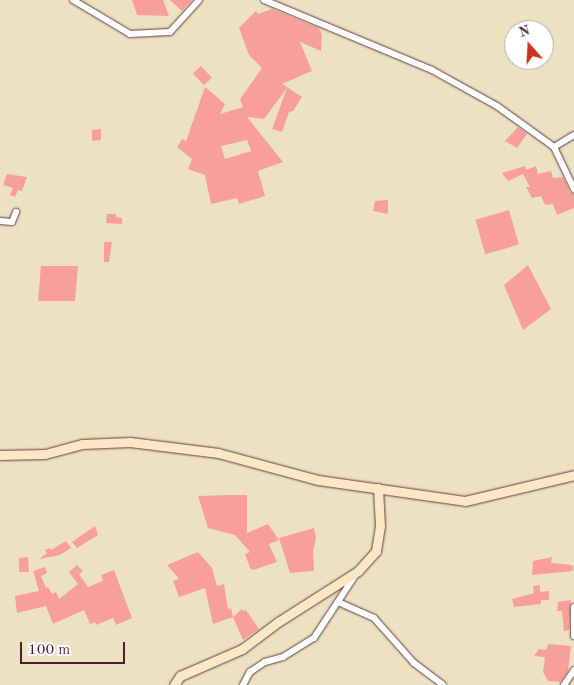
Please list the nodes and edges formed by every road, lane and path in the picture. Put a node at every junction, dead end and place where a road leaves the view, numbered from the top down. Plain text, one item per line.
1 (73, 0) edge
2 (199, 0) edge
3 (264, 0) edge
4 (574, 134) edge
5 (554, 147) junction
6 (574, 189) edge
7 (16, 212) dead end
8 (0, 221) edge
9 (0, 455) edge
10 (574, 475) edge
11 (378, 488) junction
12 (358, 571) junction
13 (338, 602) junction
14 (574, 607) edge
15 (574, 636) edge
16 (574, 670) edge
17 (174, 685) edge
18 (244, 685) edge
19 (443, 685) edge
20 (564, 685) edge

1 - 2 street
3 - 5 street
4 - 5 street
5 - 6 street
7 - 8 street
9 - 11 street
10 - 11 street
11 - 12 street
12 - 13 street
12 - 17 street
13 - 18 street
13 - 19 street
14 - 15 street
16 - 20 street

